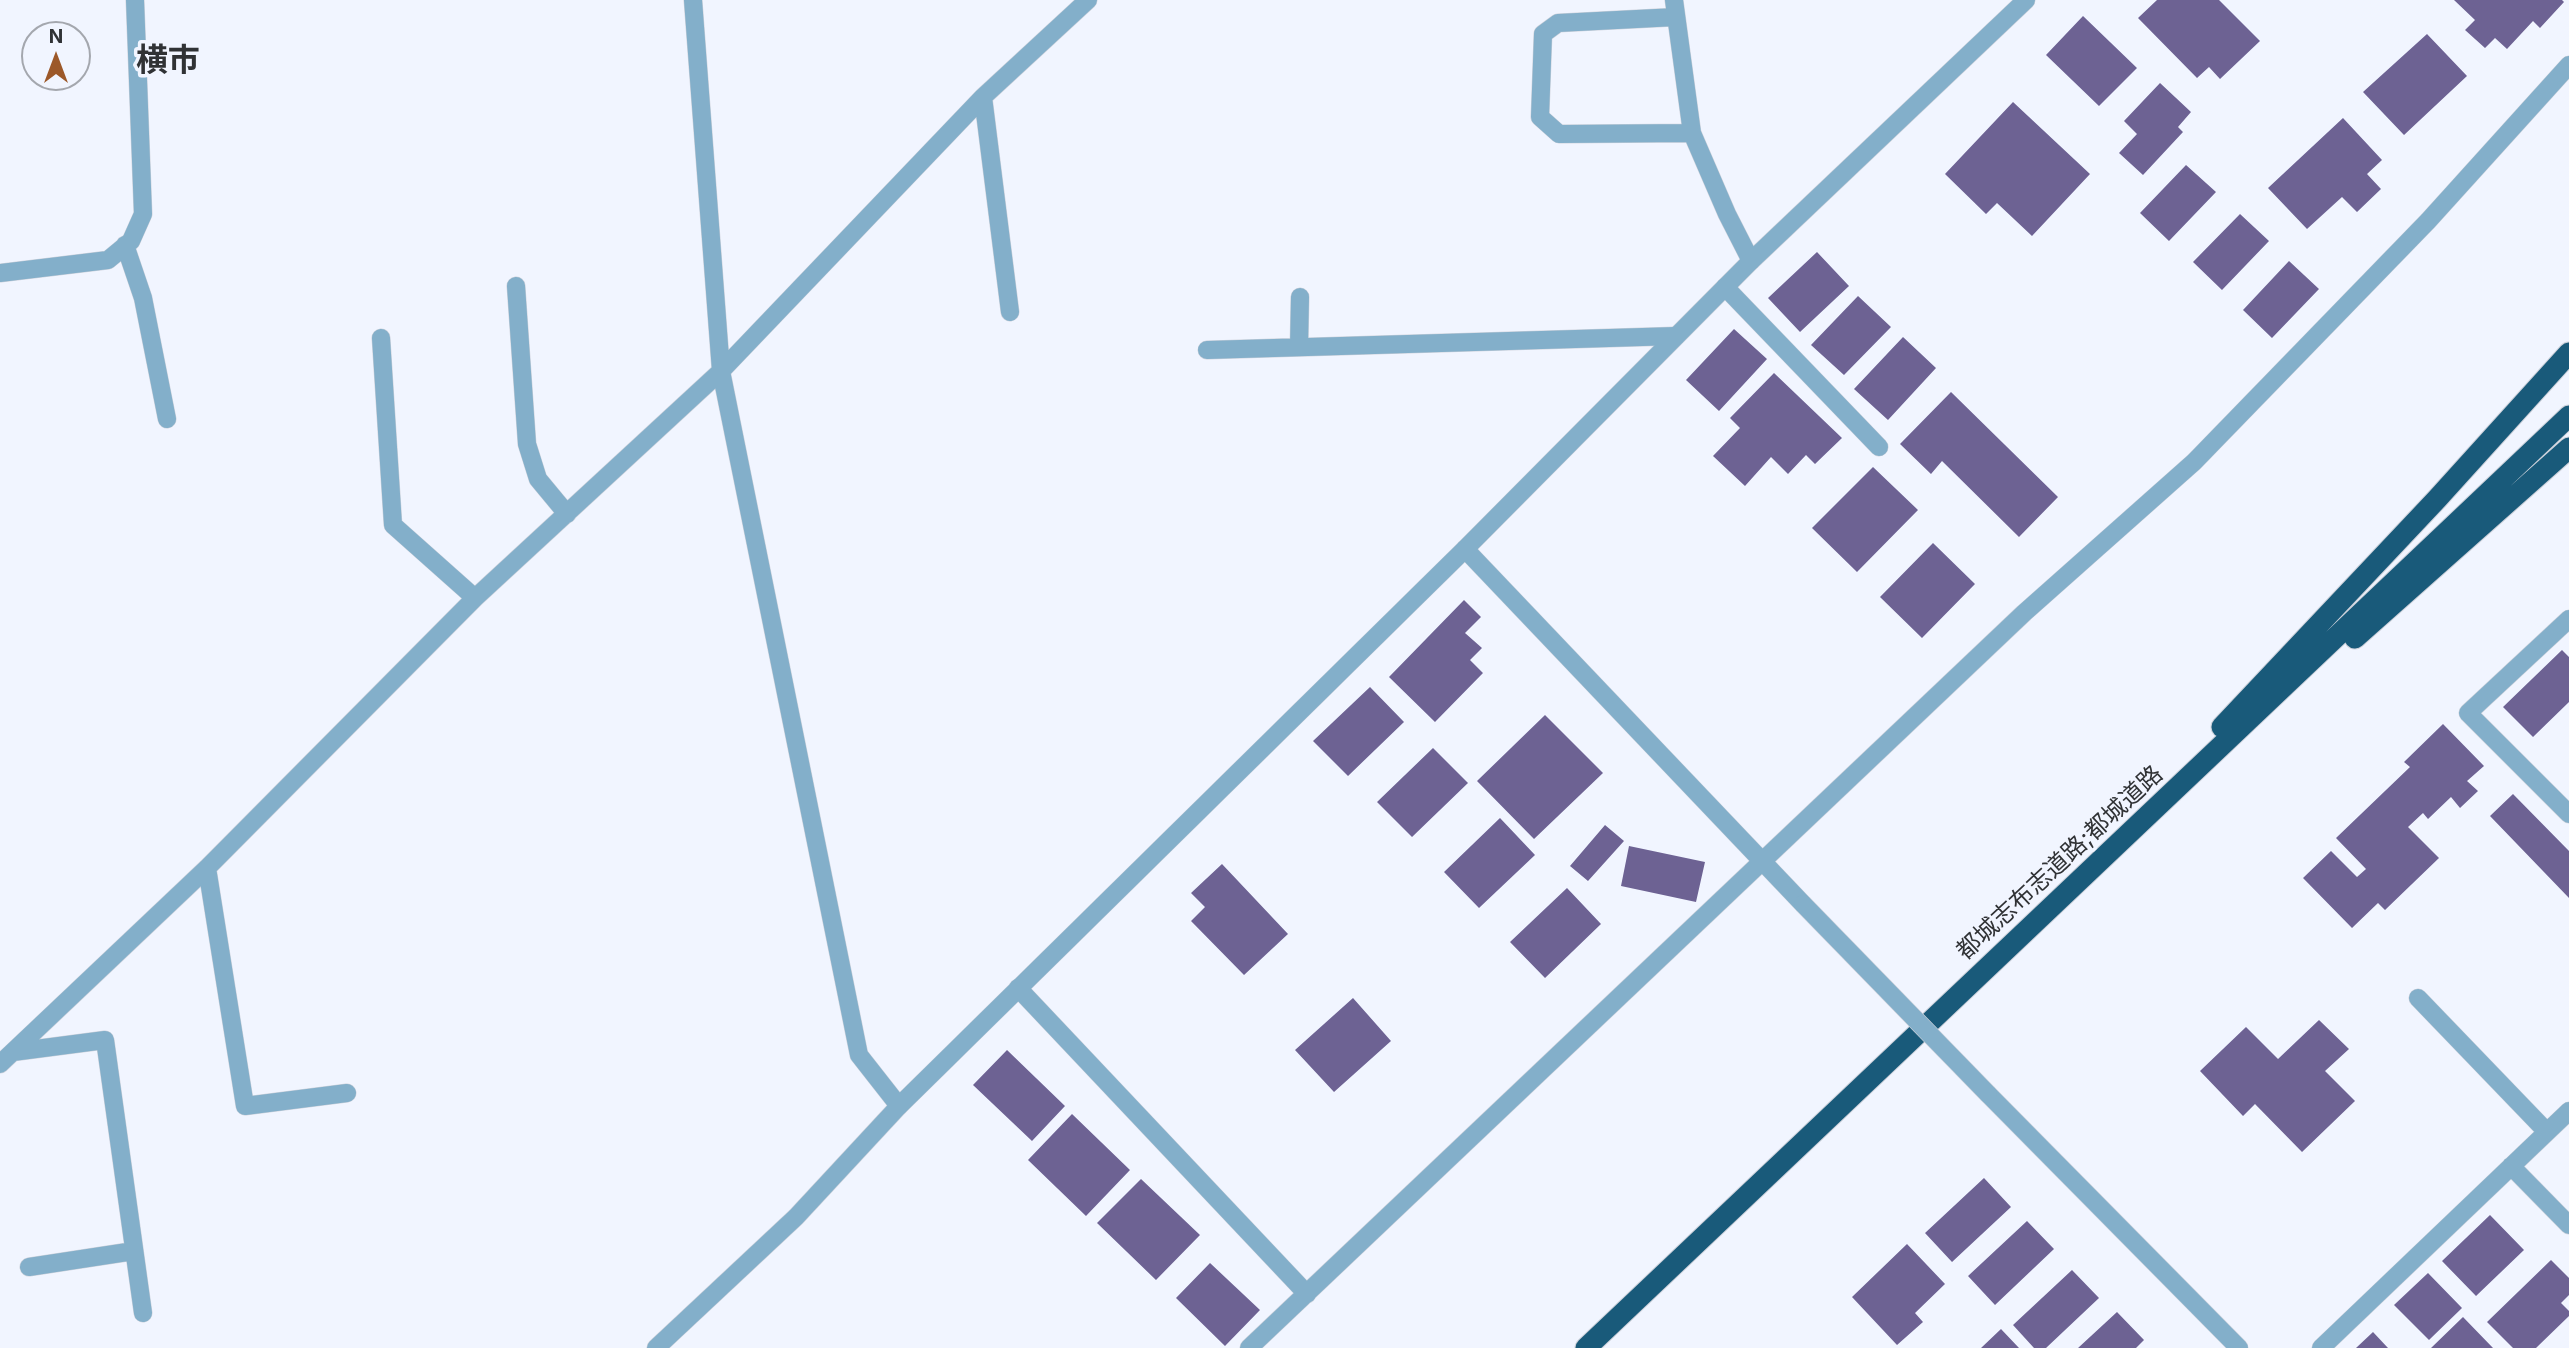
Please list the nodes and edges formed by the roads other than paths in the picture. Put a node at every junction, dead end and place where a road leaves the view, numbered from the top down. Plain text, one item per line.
1 (135, 0) edge
2 (694, 0) edge
3 (1088, 0) edge
4 (2026, 0) edge
5 (1675, 9) edge
6 (2569, 65) edge
7 (983, 97) junction
8 (1692, 133) junction
9 (125, 245) junction
10 (1751, 261) junction
11 (0, 273) edge
12 (516, 286) dead end
13 (1725, 287) junction
14 (1300, 297) dead end
15 (1010, 312) dead end
16 (1676, 336) junction
17 (382, 338) dead end
18 (1299, 348) junction
19 (1207, 350) dead end
20 (2569, 352) edge
21 (721, 371) junction
22 (2569, 416) edge
23 (167, 419) dead end
24 (1879, 447) dead end
25 (2569, 448) edge
26 (567, 514) junction
27 (1465, 549) junction
28 (475, 598) junction
29 (2569, 619) edge
30 (2569, 814) edge
31 (1762, 861) junction
32 (207, 868) junction
33 (2060, 899) junction
34 (1018, 988) junction
35 (2418, 998) dead end
36 (7, 1058) edge
37 (347, 1093) dead end
38 (899, 1106) junction
39 (2569, 1111) edge
40 (2547, 1132) junction
41 (2511, 1166) junction
42 (2569, 1225) edge
43 (134, 1251) junction
44 (29, 1267) dead end
45 (1307, 1293) junction
46 (142, 1313) dead end
47 (656, 1348) edge
48 (1249, 1348) edge
49 (1586, 1348) edge
50 (2239, 1348) edge
51 (2321, 1348) edge

1 - 9 street
2 - 21 street
3 - 7 street
4 - 10 street
5 - 8 street
5 - 8 street
6 - 31 street
7 - 15 street
7 - 21 street
8 - 10 street
9 - 11 street
9 - 23 street
10 - 13 street
12 - 26 street
13 - 16 street
13 - 24 street
14 - 18 street
16 - 18 street
16 - 27 street
17 - 28 street
18 - 19 street
20 - 33 highway
21 - 26 street
21 - 38 street
22 - 33 highway, 都城志布志道路;都城道路
25 - 33 highway
26 - 28 street
27 - 31 street
27 - 34 street
28 - 32 street
29 - 30 street
31 - 45 street
31 - 50 street, bridge
32 - 36 street
32 - 37 street
33 - 49 highway, 都城志布志道路;都城道路
34 - 38 street
34 - 45 street
35 - 40 street
36 - 43 street
38 - 47 street
39 - 40 street
40 - 41 street
41 - 42 street
41 - 51 street
43 - 44 street
43 - 46 street
45 - 48 street

